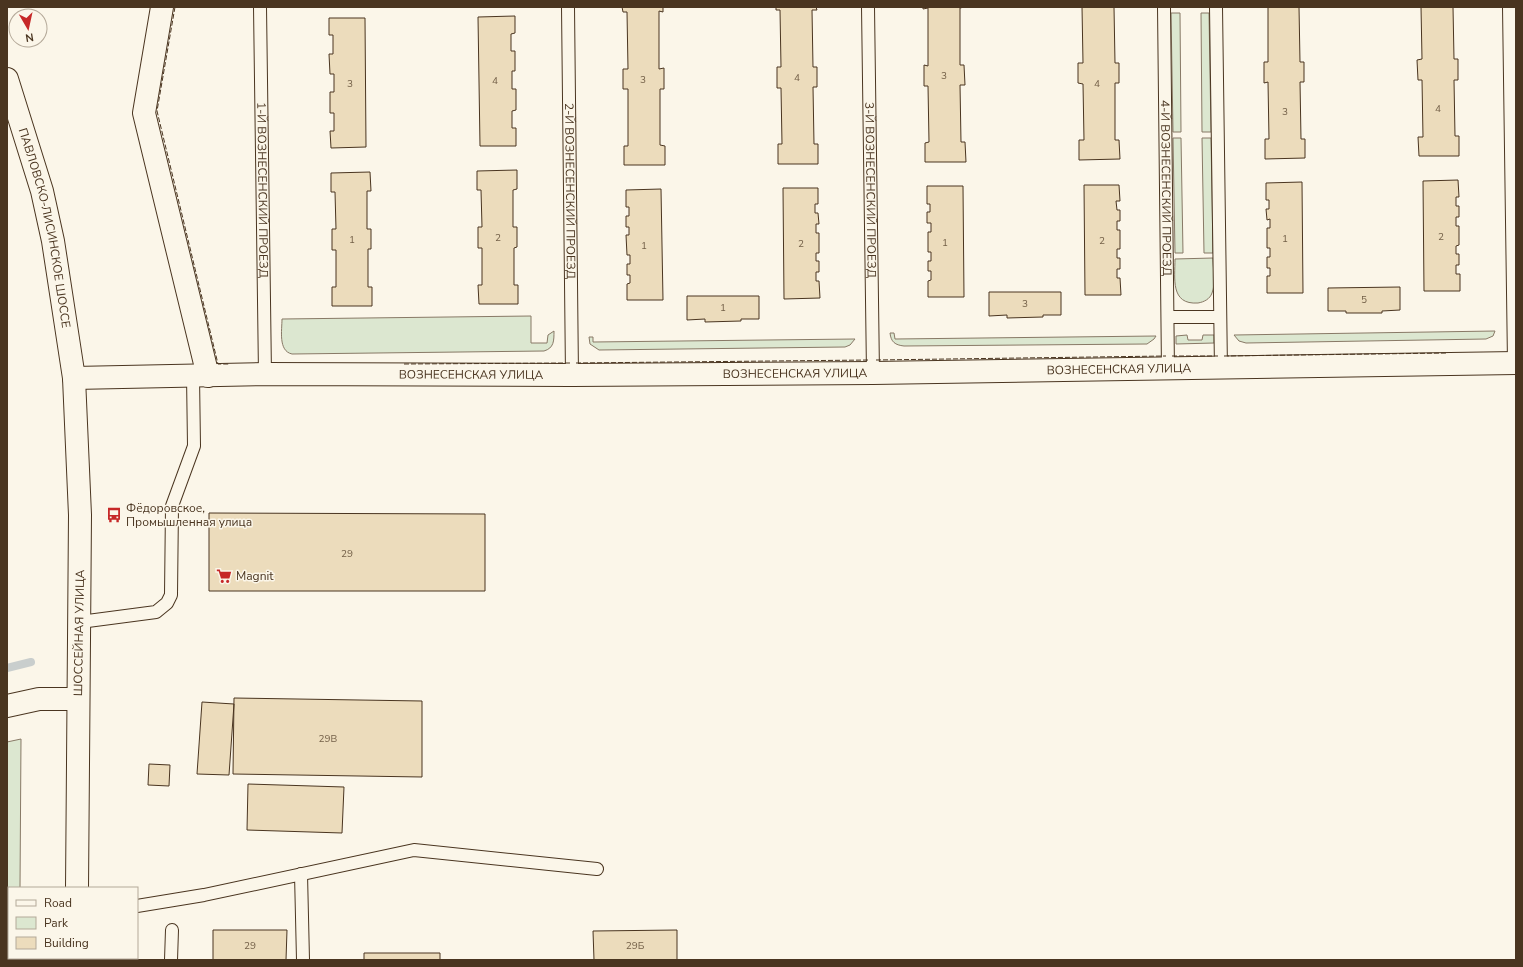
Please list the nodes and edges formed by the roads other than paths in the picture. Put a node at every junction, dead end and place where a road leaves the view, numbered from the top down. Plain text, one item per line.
1 (162, 7) edge
2 (260, 7) edge
3 (568, 7) edge
4 (868, 7) edge
5 (1164, 7) edge
6 (1216, 7) edge
7 (1509, 7) edge
8 (7, 79) edge
9 (1168, 317) junction
10 (1220, 317) junction
11 (1515, 363) edge
12 (1221, 369) junction
13 (1168, 370) junction
14 (265, 374) junction
15 (873, 374) junction
16 (572, 375) junction
17 (200, 376) junction
18 (74, 378) junction
19 (80, 622) junction
20 (78, 699) junction
21 (7, 706) edge
22 (597, 869) dead end
23 (301, 874) junction
24 (77, 887) edge
25 (138, 906) edge
26 (172, 930) dead end
27 (171, 960) edge
28 (303, 960) edge

1 - 17 street
2 - 14 lane, 1-Й ВОЗНЕСЕНСКИЙ ПРОЕЗД
3 - 16 lane, 2-Й ВОЗНЕСЕНСКИЙ ПРОЕЗД
4 - 15 lane, 3-Й ВОЗНЕСЕНСКИЙ ПРОЕЗД
5 - 9 lane, 4-Й ВОЗНЕСЕНСКИЙ ПРОЕЗД
6 - 10 lane
7 - 11 lane
8 - 18 street, ПАВЛОВСКО-ЛИСИНСКОЕ ШОССЕ
9 - 10 lane
9 - 13 lane, 4-Й ВОЗНЕСЕНСКИЙ ПРОЕЗД
10 - 12 lane
11 - 12 street, ВОЗНЕСЕНСКАЯ УЛИЦА
12 - 13 street, ВОЗНЕСЕНСКАЯ УЛИЦА
13 - 15 street, ВОЗНЕСЕНСКАЯ УЛИЦА
14 - 16 street, ВОЗНЕСЕНСКАЯ УЛИЦА
14 - 17 street, ВОЗНЕСЕНСКАЯ УЛИЦА
15 - 16 street, ВОЗНЕСЕНСКАЯ УЛИЦА
17 - 18 street, ВОЗНЕСЕНСКАЯ УЛИЦА
17 - 19 lane
18 - 19 street, ШОССЕЙНАЯ УЛИЦА
19 - 20 street, ШОССЕЙНАЯ УЛИЦА
20 - 21 street
20 - 24 street, ШОССЕЙНАЯ УЛИЦА
22 - 23 lane
23 - 25 lane
23 - 28 lane
26 - 27 lane

